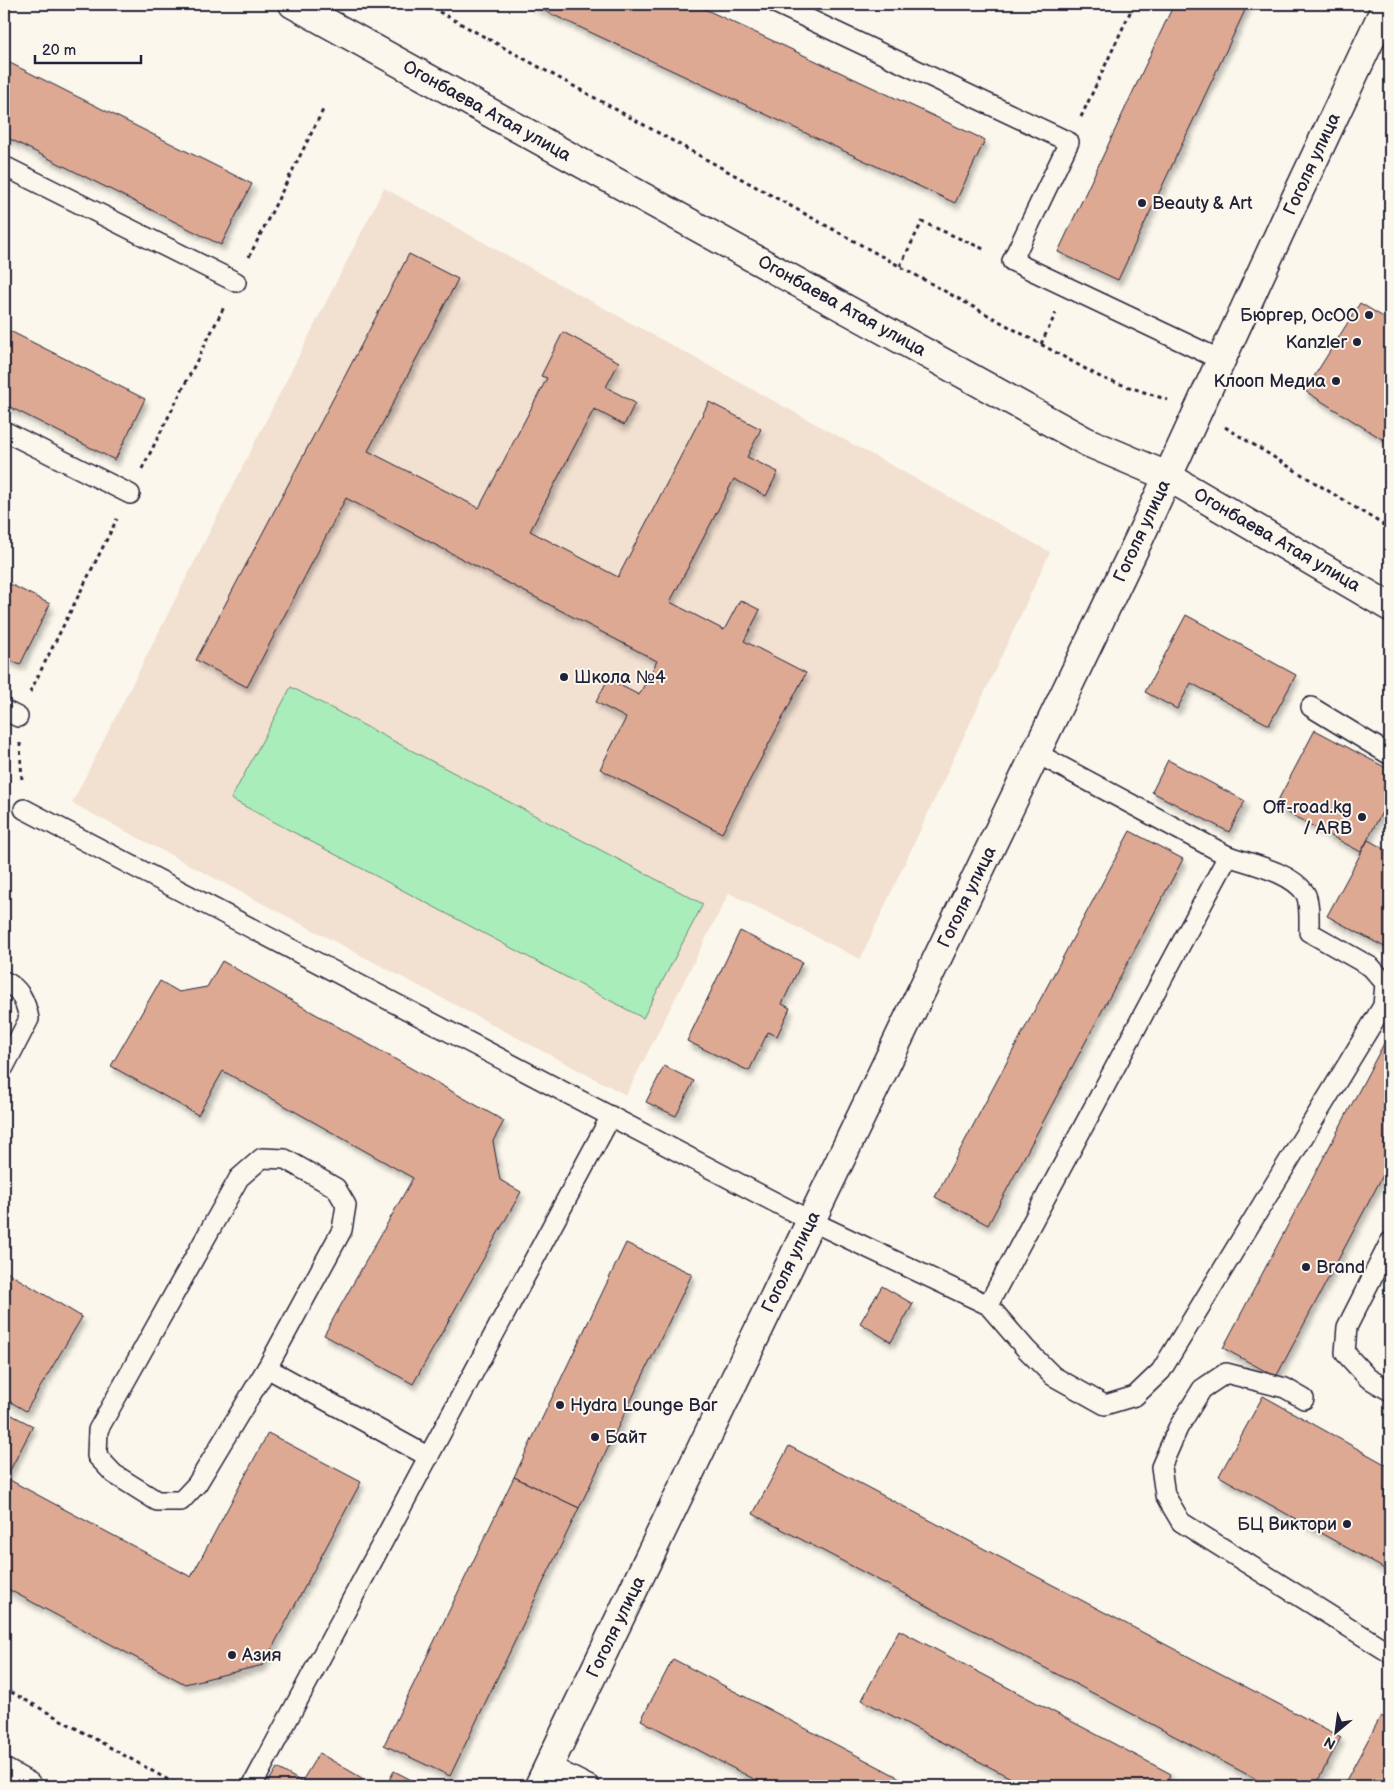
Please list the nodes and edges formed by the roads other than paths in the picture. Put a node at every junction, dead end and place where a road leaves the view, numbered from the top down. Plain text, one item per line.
1 (294, 4) edge
2 (777, 4) edge
3 (1387, 4) edge
4 (4, 166) edge
5 (236, 282) road end
6 (1221, 360) junction
7 (4, 430) edge
8 (1167, 476) junction
9 (130, 494) road end
10 (1390, 606) edge
11 (1311, 707) dead end
12 (1036, 753) junction
13 (1390, 755) edge
14 (24, 809) road end
15 (1228, 856) junction
16 (4, 981) edge
17 (4, 1067) edge
18 (611, 1116) junction
19 (811, 1221) junction
20 (1390, 1242) edge
21 (988, 1305) junction
22 (267, 1368) junction
23 (1390, 1391) edge
24 (1304, 1399) dead end
25 (429, 1457) junction
26 (1390, 1653) edge
27 (4, 1774) edge
28 (544, 1776) edge
29 (27, 1786) edge
30 (252, 1786) edge
31 (590, 1786) edge

1 - 8 street, Огонбаева Атая улица
2 - 6 lane
3 - 6 street, Гоголя улица
4 - 5 lane
6 - 8 street, Гоголя улица
7 - 9 lane
8 - 10 street, Огонбаева Атая улица
8 - 12 street, Гоголя улица
11 - 13 lane
12 - 15 lane
12 - 19 street, Гоголя улица
14 - 18 lane
15 - 21 lane
15 - 21 lane
16 - 17 lane
18 - 19 lane
18 - 25 lane
19 - 21 lane
19 - 28 street, Гоголя улица
20 - 23 lane
22 - 22 lane
22 - 25 lane
24 - 26 lane
25 - 30 lane
27 - 29 street
28 - 31 lane

